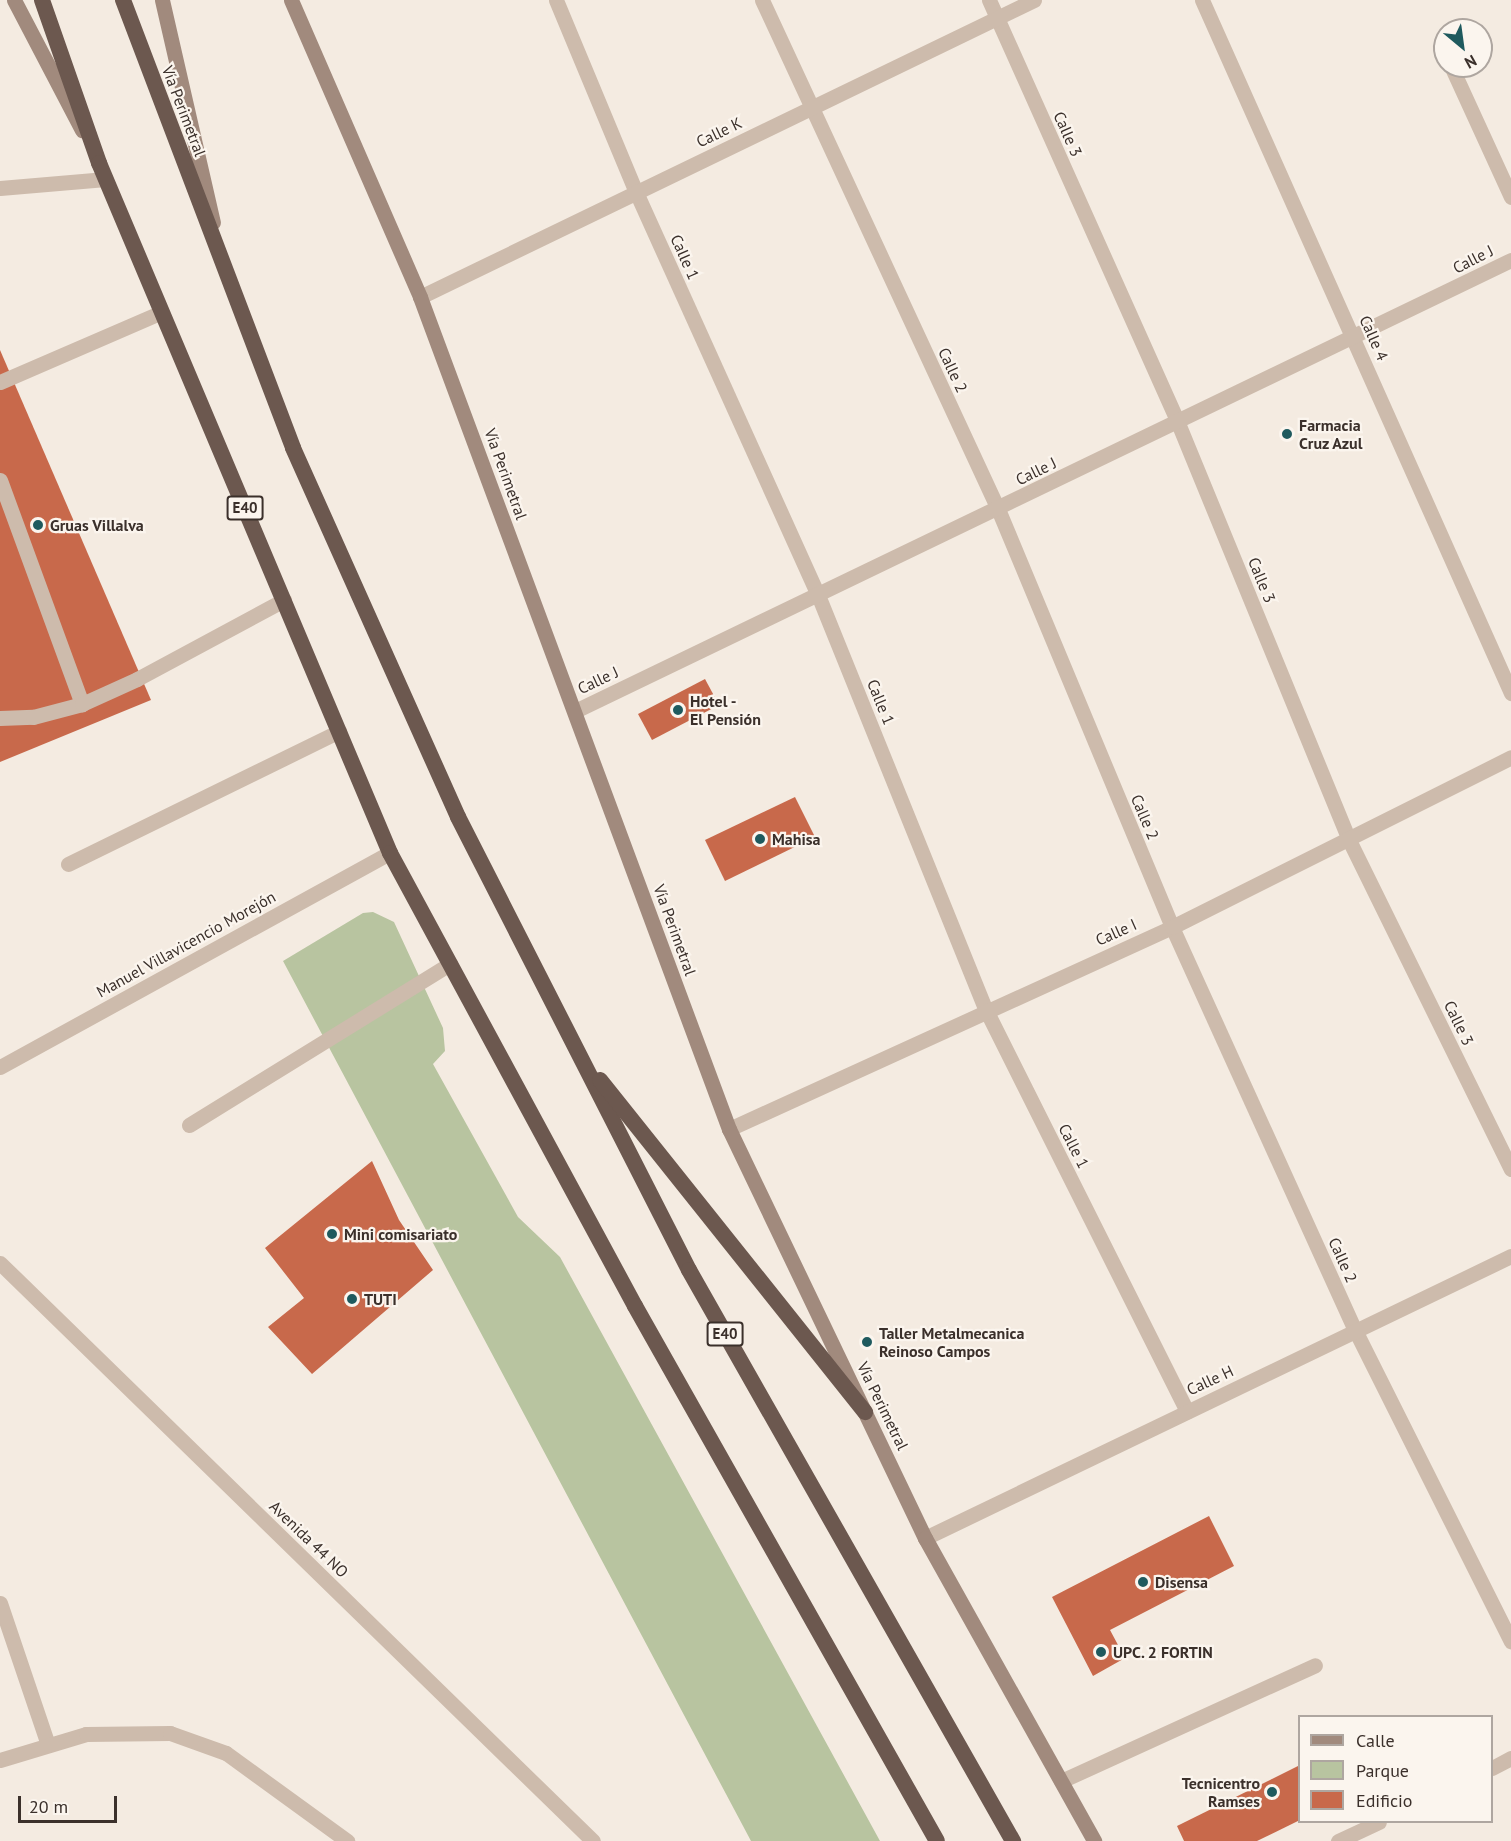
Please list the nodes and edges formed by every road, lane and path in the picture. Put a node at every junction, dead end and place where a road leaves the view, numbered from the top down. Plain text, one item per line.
1 (14, 0) edge
2 (42, 0) edge
3 (123, 0) edge
4 (162, 0) edge
5 (291, 0) edge
6 (556, 0) edge
7 (762, 0) edge
8 (989, 0) edge
9 (1034, 0) edge
10 (1202, 0) edge
11 (997, 18) junction
12 (1456, 78) edge
13 (811, 108) junction
14 (99, 163) junction
15 (106, 179) junction
16 (0, 188) edge
17 (636, 192) junction
18 (1511, 197) edge
19 (1511, 260) edge
20 (224, 268) junction
21 (420, 297) junction
22 (162, 312) junction
23 (1354, 338) junction
24 (0, 382) edge
25 (1178, 423) junction
26 (0, 480) edge
27 (998, 509) junction
28 (818, 595) junction
29 (284, 600) junction
30 (1511, 693) edge
31 (82, 704) junction
32 (575, 711) junction
33 (0, 718) edge
34 (339, 730) junction
35 (1511, 757) edge
36 (1348, 838) junction
37 (390, 853) junction
38 (68, 864) dead end
39 (1172, 927) junction
40 (450, 963) junction
41 (986, 1010) junction
42 (578, 1052) junction
43 (0, 1067) edge
44 (189, 1125) dead end
45 (729, 1129) junction
46 (1511, 1169) edge
47 (1511, 1256) edge
48 (0, 1263) edge
49 (1356, 1332) junction
50 (865, 1412) junction
51 (1187, 1412) junction
52 (925, 1538) junction
53 (0, 1604) edge
54 (1511, 1641) edge
55 (1315, 1665) dead end
56 (48, 1745) junction
57 (1511, 1758) edge
58 (0, 1760) edge
59 (1493, 1767) edge
60 (1061, 1781) junction
61 (1375, 1823) edge
62 (347, 1841) edge
63 (593, 1841) edge
64 (937, 1841) edge
65 (1013, 1841) edge
66 (1094, 1841) edge
67 (1338, 1841) edge

1 - 14 main road
2 - 14 highway, E40
3 - 20 highway, Vía Perimetral / E40
4 - 20 main road, Vía Perimetral
5 - 21 main road, Vía Perimetral
6 - 17 street, Calle 1
7 - 13 street, Calle 2
8 - 11 street, Calle 3
9 - 11 street, Calle K
10 - 23 street, Calle 4
11 - 13 street, Calle K
11 - 25 street, Calle 3
12 - 18 street
13 - 17 street, Calle K
13 - 27 street, Calle 2
14 - 15 highway, E40
15 - 16 street
15 - 22 highway, E40
17 - 21 street, Calle K
17 - 28 street, Calle 1
19 - 23 street, Calle J
20 - 42 highway, Vía Perimetral / E40
21 - 32 main road, Vía Perimetral
22 - 24 street
22 - 29 highway, E40
23 - 25 street, Calle J
23 - 30 street, Calle 4
25 - 27 street, Calle J
25 - 36 street, Calle 3
26 - 31 street
27 - 28 street, Calle J
27 - 39 street, Calle 2
28 - 32 street, Calle J
28 - 41 street, Calle 1
29 - 31 street
29 - 34 highway, E40
31 - 33 street
32 - 45 main road, Vía Perimetral
34 - 37 highway, E40
34 - 38 street
35 - 36 street, Calle I
36 - 39 street, Calle I
36 - 46 street, Calle 3
37 - 40 highway, E40
37 - 43 street, Manuel Villavicencio Morejón
39 - 41 street, Calle I
39 - 49 street, Calle 2
40 - 44 street
40 - 64 highway, E40
41 - 45 street, Calle I
41 - 51 street, Calle 1
42 - 50 highway
42 - 65 highway, Vía Perimetral / E40
45 - 50 main road, Vía Perimetral
47 - 49 street, Calle H
48 - 63 street, Avenida 44 NO
49 - 51 street, Calle H
49 - 54 street, Calle 2
50 - 52 main road, Vía Perimetral
51 - 52 street, Calle H
52 - 60 main road, Vía Perimetral
53 - 56 street
55 - 60 street
56 - 58 street
56 - 62 street
57 - 59 street
60 - 66 main road, Vía Perimetral
61 - 67 street

